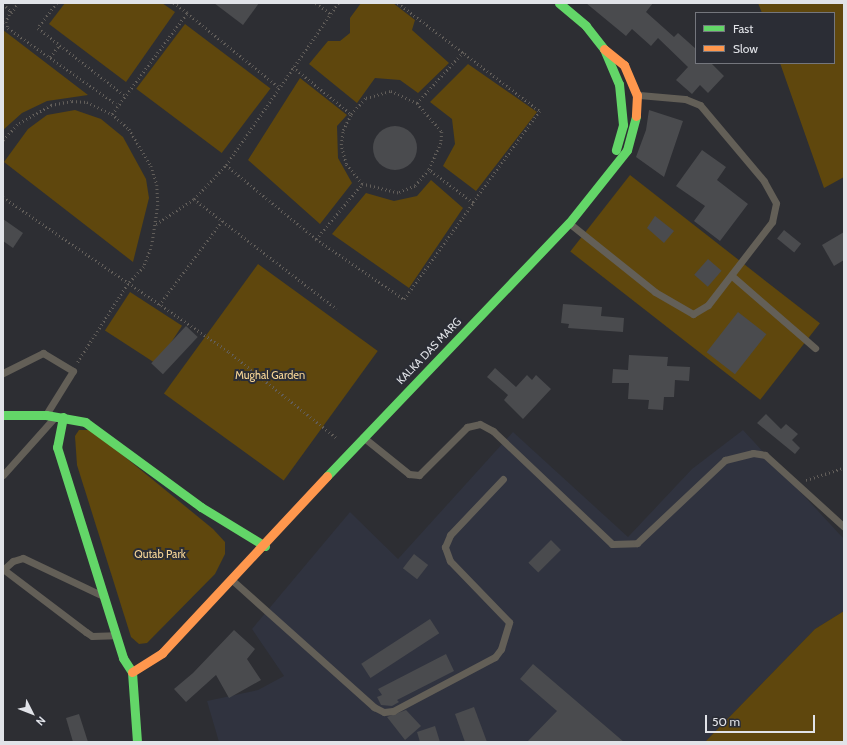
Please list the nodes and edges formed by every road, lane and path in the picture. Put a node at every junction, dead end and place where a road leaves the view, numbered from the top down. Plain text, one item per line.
1 (18, 3) edge
2 (57, 3) edge
3 (173, 3) edge
4 (316, 3) edge
5 (338, 3) edge
6 (398, 3) edge
7 (558, 3) edge
8 (3, 4) edge
9 (11, 13) junction
10 (187, 13) junction
11 (331, 14) junction
12 (60, 44) junction
13 (604, 49) junction
14 (463, 52) junction
15 (50, 57) junction
16 (293, 66) junction
17 (280, 88) junction
18 (124, 95) junction
19 (637, 95) junction
20 (417, 103) junction
21 (116, 104) junction
22 (112, 114) junction
23 (350, 114) junction
24 (3, 140) edge
25 (226, 165) junction
26 (429, 170) junction
27 (609, 171) junction
28 (362, 184) junction
29 (3, 197) edge
30 (194, 199) junction
31 (473, 203) junction
32 (222, 220) dead end
33 (569, 222) junction
34 (156, 224) junction
35 (316, 239) junction
36 (732, 276) junction
37 (128, 284) junction
38 (159, 305) dead end
39 (337, 309) dead end
40 (815, 348) dead end
41 (73, 371) junction
42 (3, 373) edge
43 (3, 414) edge
44 (54, 416) junction
45 (362, 437) junction
46 (351, 449) junction
47 (844, 468) edge
48 (3, 475) edge
49 (503, 479) dead end
50 (795, 483) junction
51 (844, 527) edge
52 (265, 546) junction
53 (3, 569) edge
54 (232, 580) junction
55 (104, 596) junction
56 (116, 635) junction
57 (132, 672) junction
58 (137, 742) edge

1 - 9 path
2 - 12 path
3 - 10 path
4 - 11 path
5 - 11 path
6 - 14 path
7 - 13 street, KALKA DAS MARG
8 - 9 path
9 - 15 path
10 - 17 path
10 - 18 path
11 - 16 path
12 - 15 path
12 - 18 path
13 - 19 street, KALKA DAS MARG
13 - 27 street, KALKA DAS MARG
14 - 20 path
14 - 31 path
15 - 21 path
16 - 17 path
16 - 23 path
17 - 25 path
18 - 21 path
19 - 27 street, KALKA DAS MARG
19 - 36 lane
20 - 23 path
20 - 26 path
21 - 22 path
22 - 24 path
22 - 34 path
23 - 28 path
25 - 30 path
25 - 35 path
26 - 28 path
26 - 31 path
27 - 33 street, KALKA DAS MARG
28 - 35 path
29 - 37 path
30 - 34 path
30 - 39 path
31 - 35 path
32 - 38 path
33 - 36 lane
33 - 45 street, KALKA DAS MARG
34 - 37 path
36 - 40 lane
37 - 41 path
37 - 46 path
41 - 42 lane
41 - 44 lane
43 - 44 street
44 - 48 lane
44 - 52 street
44 - 55 street
45 - 46 street, KALKA DAS MARG
45 - 50 lane
46 - 52 street, KALKA DAS MARG
47 - 50 path
49 - 54 lane
50 - 51 lane
52 - 54 street, KALKA DAS MARG
53 - 55 lane
53 - 56 lane
54 - 57 street, KALKA DAS MARG
55 - 56 street
56 - 57 street
57 - 58 street

